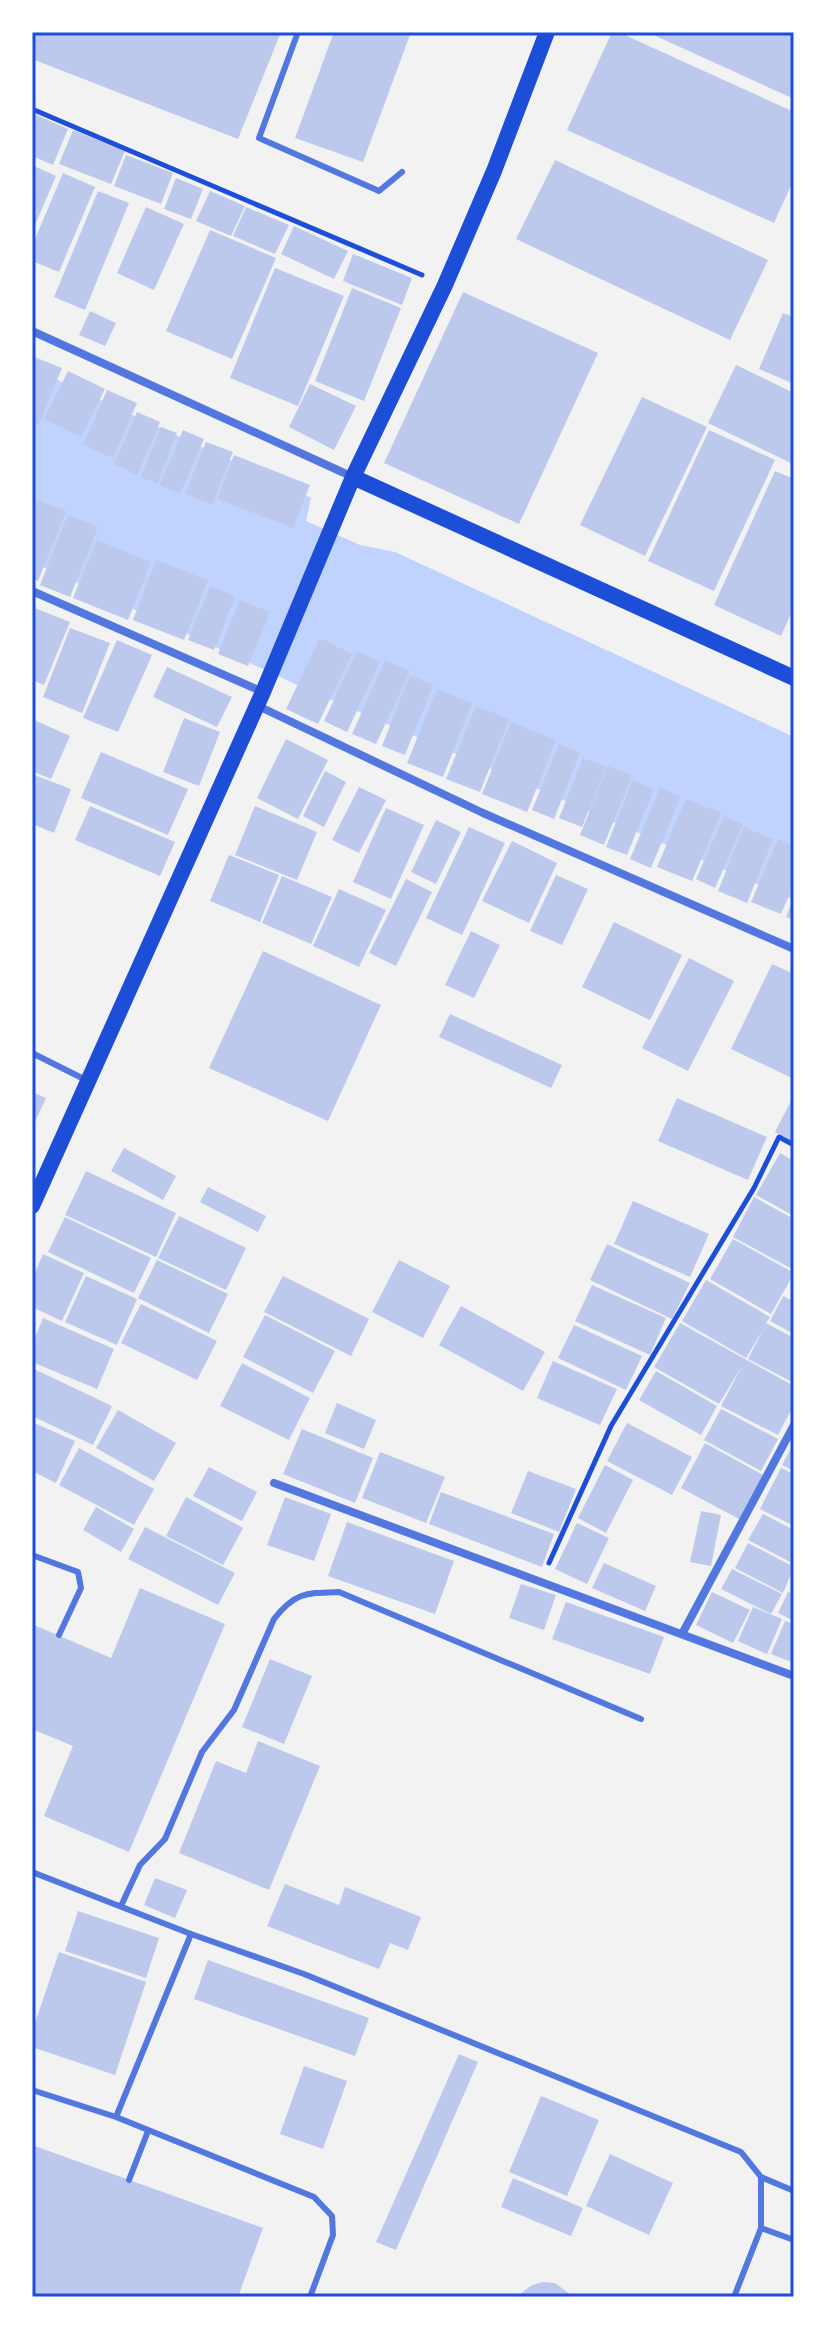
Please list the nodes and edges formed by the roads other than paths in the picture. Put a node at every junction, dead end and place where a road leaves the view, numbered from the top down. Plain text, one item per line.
1 (298, 32) edge
2 (547, 32) edge
3 (402, 172) dead end
4 (32, 331) edge
5 (353, 477) junction
6 (32, 591) edge
7 (794, 678) edge
8 (262, 693) junction
9 (794, 949) edge
10 (32, 1053) edge
11 (87, 1080) junction
12 (32, 1206) edge
13 (794, 1425) edge
14 (274, 1483) dead end
15 (32, 1555) edge
16 (682, 1634) junction
17 (59, 1635) dead end
18 (794, 1676) edge
19 (641, 1719) dead end
20 (32, 1872) edge
21 (121, 1906) junction
22 (191, 1934) junction
23 (32, 2090) edge
24 (116, 2117) junction
25 (148, 2131) junction
26 (761, 2177) junction
27 (129, 2180) dead end
28 (794, 2191) edge
29 (761, 2228) junction
30 (794, 2240) edge
31 (310, 2297) edge
32 (734, 2297) edge

1 - 3 lane
2 - 5 main road
4 - 5 street
5 - 7 main road
5 - 8 main road
6 - 8 street
8 - 9 street
8 - 11 main road
10 - 11 lane
11 - 12 main road
13 - 16 street
14 - 16 street
15 - 17 lane
16 - 18 street
19 - 21 lane
20 - 21 lane
21 - 22 lane
22 - 24 lane
22 - 26 lane
23 - 24 lane
24 - 25 lane
25 - 27 lane
25 - 31 lane
26 - 28 lane
26 - 29 lane
29 - 30 lane
29 - 32 lane

